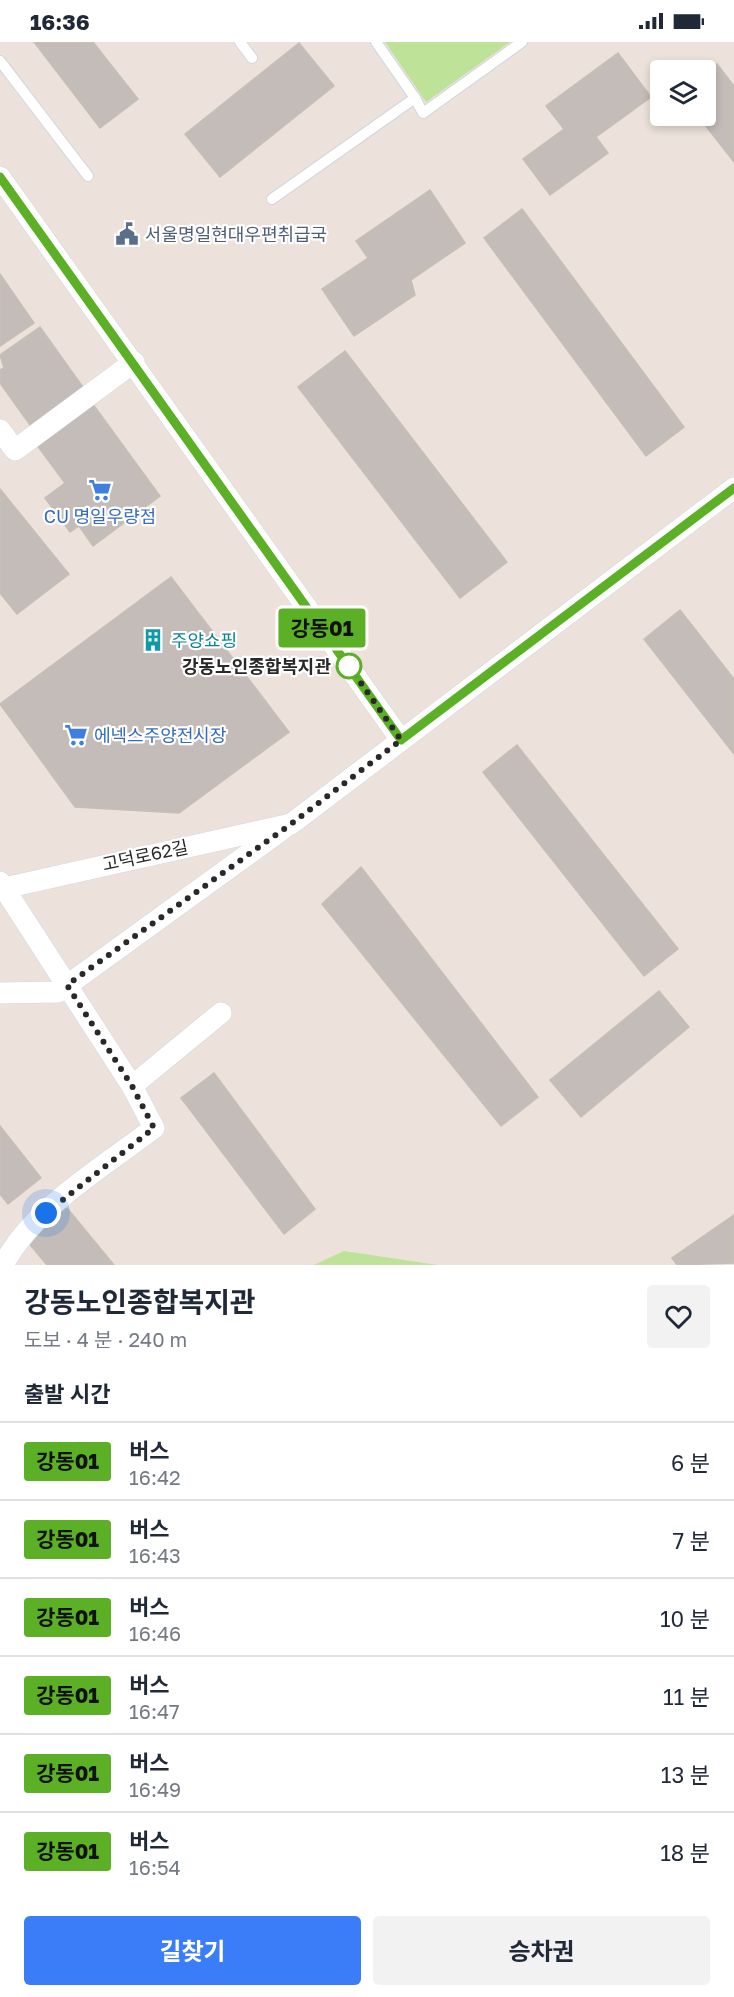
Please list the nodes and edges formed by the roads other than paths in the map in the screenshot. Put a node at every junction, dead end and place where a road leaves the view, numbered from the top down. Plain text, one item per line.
1 (240, 42) edge
2 (376, 42) edge
3 (522, 42) edge
4 (252, 58) dead end
5 (0, 61) edge
6 (415, 98) junction
7 (88, 176) dead end
8 (0, 177) edge
9 (272, 199) dead end
10 (134, 363) junction
11 (0, 430) edge
12 (734, 488) edge
13 (401, 740) junction
14 (291, 824) junction
15 (1, 886) edge
16 (67, 985) junction
17 (0, 993) edge
18 (221, 1013) dead end
19 (132, 1086) junction
20 (3, 1265) edge

1 - 4 lane
2 - 6 lane
3 - 6 lane
5 - 7 lane
6 - 9 lane
8 - 10 street
10 - 11 street
10 - 13 street
12 - 13 street, 고덕로62길
13 - 14 street, 고덕로62길
14 - 15 street, 고덕로62길
14 - 16 street, 고덕로62길
15 - 16 street
16 - 17 street, 고덕로62길
16 - 19 street
18 - 19 street
19 - 20 street

